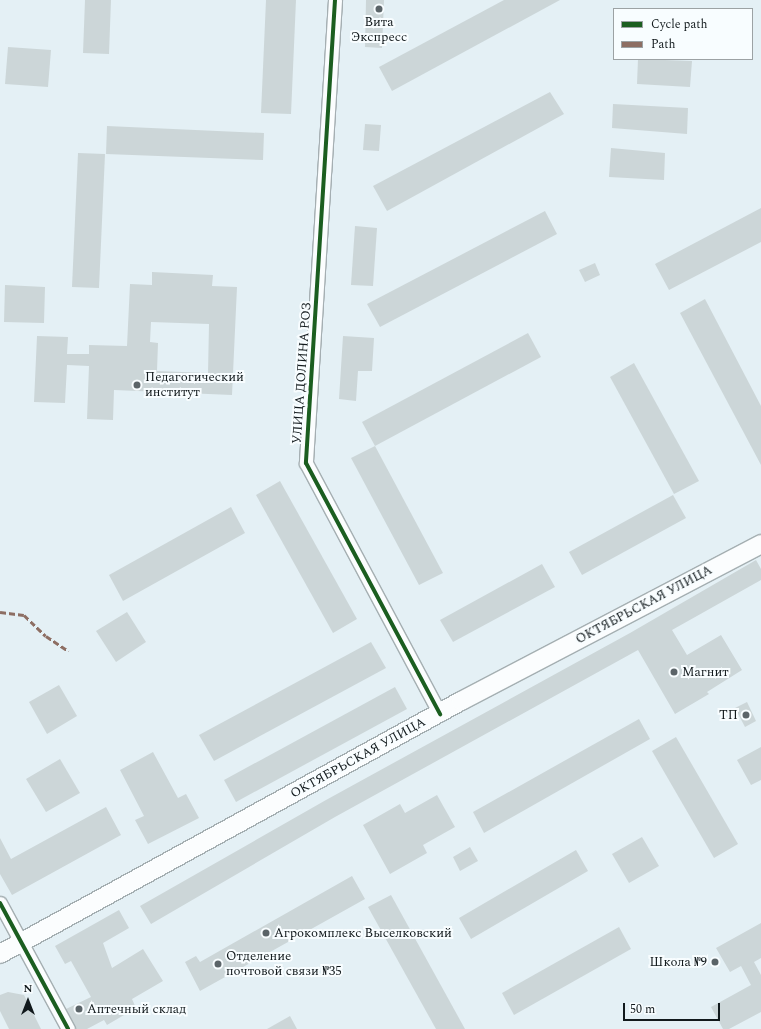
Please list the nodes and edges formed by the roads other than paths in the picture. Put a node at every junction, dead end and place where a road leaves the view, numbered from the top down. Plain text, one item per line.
1 (335, 0) edge
2 (761, 544) edge
3 (440, 714) junction
4 (0, 903) edge
5 (20, 942) junction
6 (0, 954) edge
7 (68, 1029) edge

1 - 3 street, УЛИЦА ДОЛИНА РОЗ
2 - 3 main road, ОКТЯБРЬСКАЯ УЛИЦА
3 - 5 main road, ОКТЯБРЬСКАЯ УЛИЦА
4 - 5 street
5 - 6 main road, ОКТЯБРЬСКАЯ УЛИЦА
5 - 7 street

